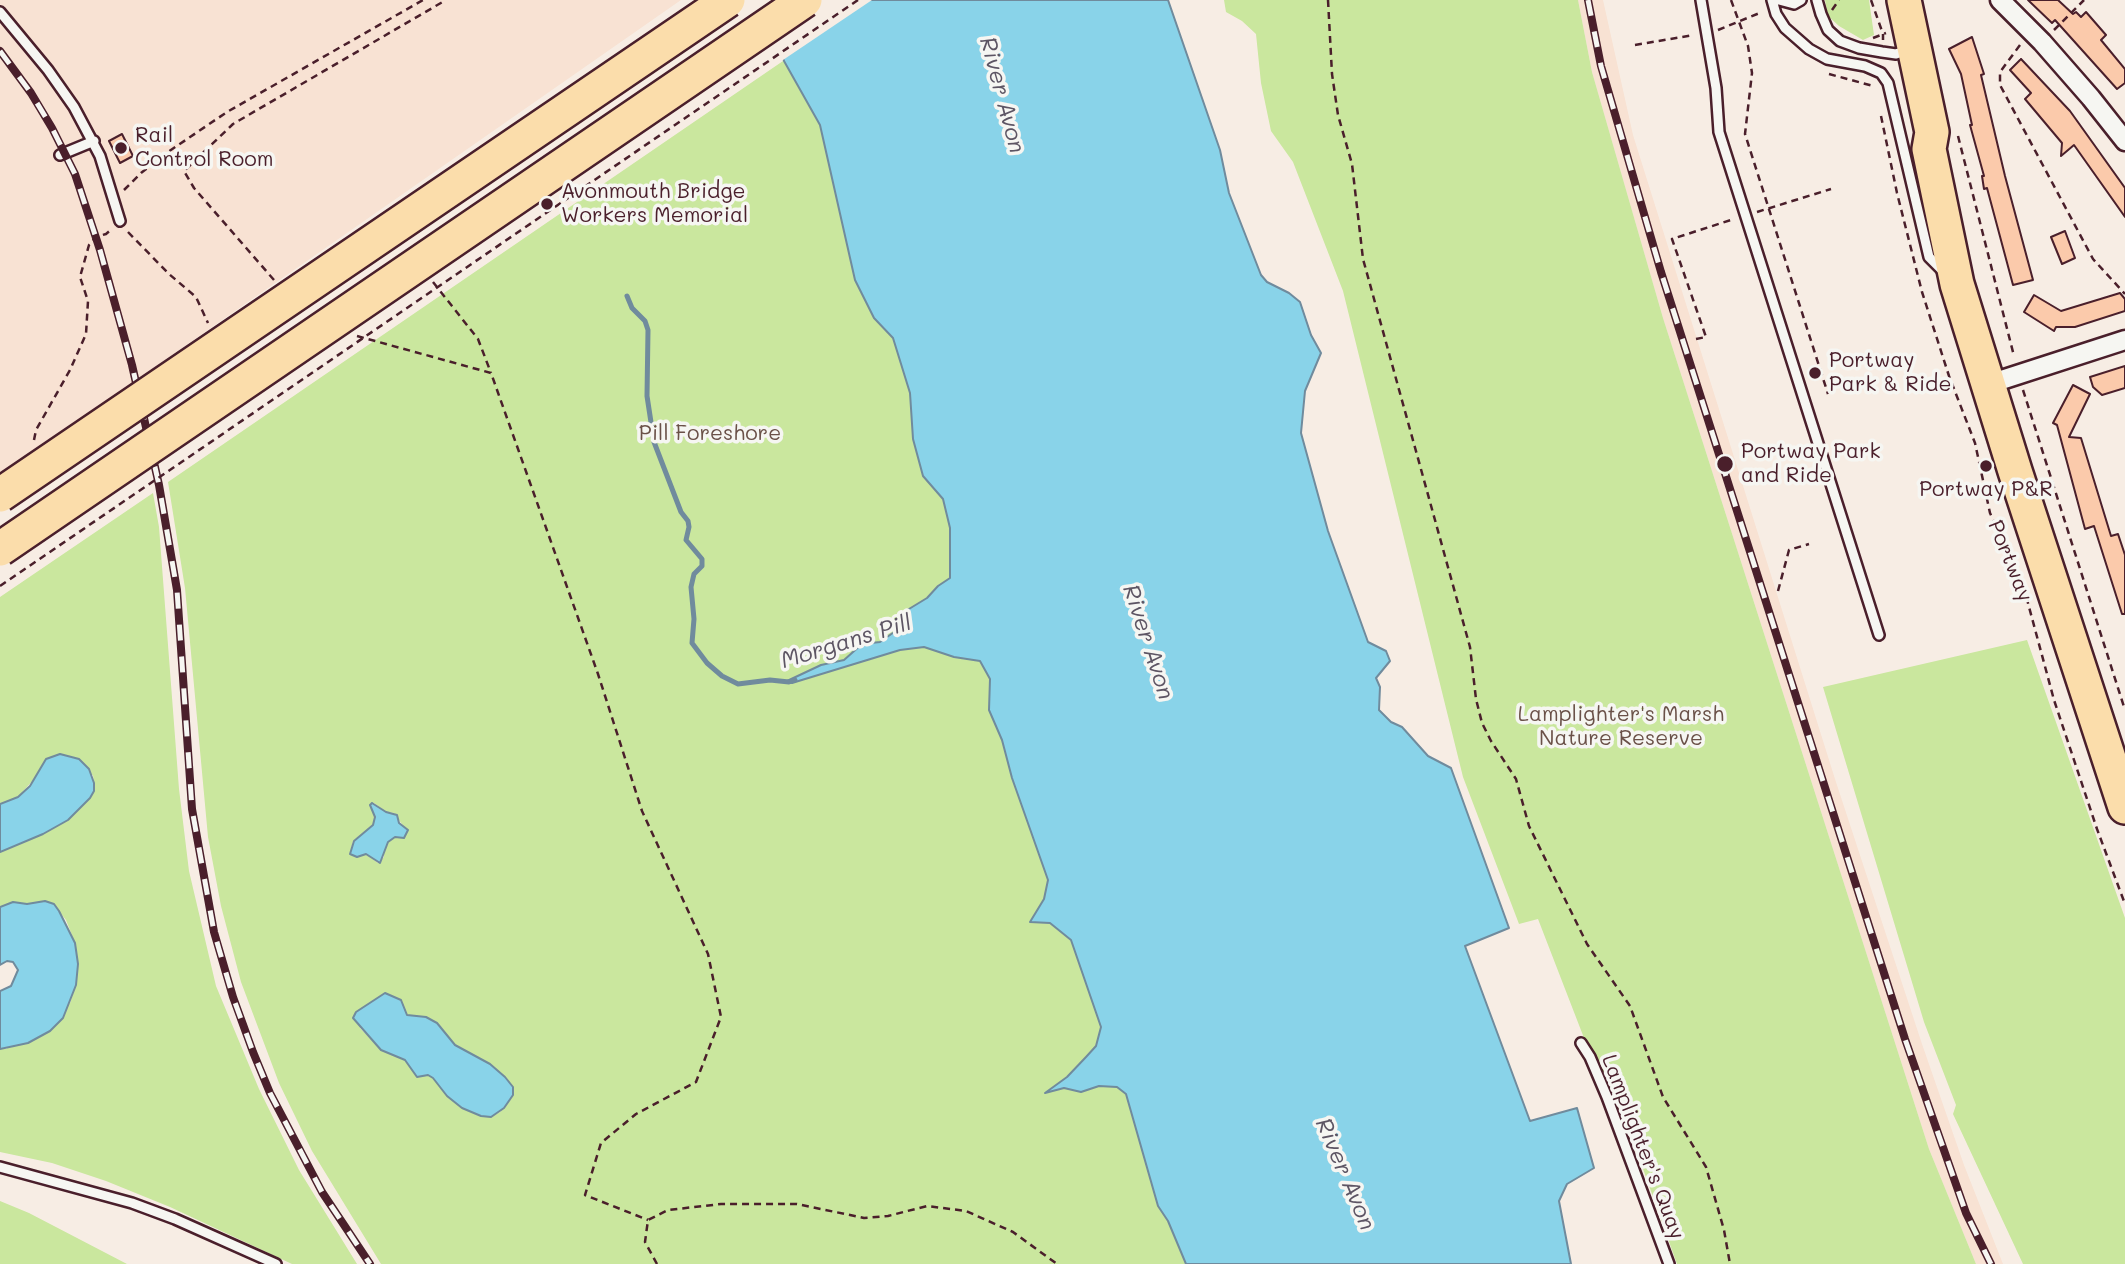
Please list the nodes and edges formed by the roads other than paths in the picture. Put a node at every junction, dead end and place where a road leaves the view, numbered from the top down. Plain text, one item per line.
1 (729, 0) edge
2 (805, 0) edge
3 (1700, 0) edge
4 (1772, 0) edge
5 (1779, 0) edge
6 (1801, 0) edge
7 (1817, 0) edge
8 (1885, 0) edge
9 (1904, 0) edge
10 (2000, 0) edge
11 (0, 12) edge
12 (1898, 45) junction
13 (94, 141) junction
14 (2125, 141) edge
15 (60, 155) dead end
16 (118, 223) road end
17 (1957, 284) junction
18 (2125, 340) edge
19 (1989, 384) junction
20 (0, 495) edge
21 (0, 549) edge
22 (1879, 635) dead end
23 (2125, 807) edge
24 (1581, 1043) dead end
25 (0, 1167) edge
26 (276, 1264) edge
27 (1669, 1264) edge

1 - 20 highway, bridge
2 - 21 highway, bridge
3 - 22 lane
4 - 17 lane
5 - 6 lane
7 - 12 lane
8 - 12 highway, Portway
9 - 12 highway, Portway
10 - 14 street
11 - 13 lane
12 - 17 highway, Portway
13 - 15 lane
13 - 16 lane
17 - 19 highway, Portway
18 - 19 street
19 - 23 highway, Portway
24 - 27 lane, Lamplighter's Quay
25 - 26 lane

